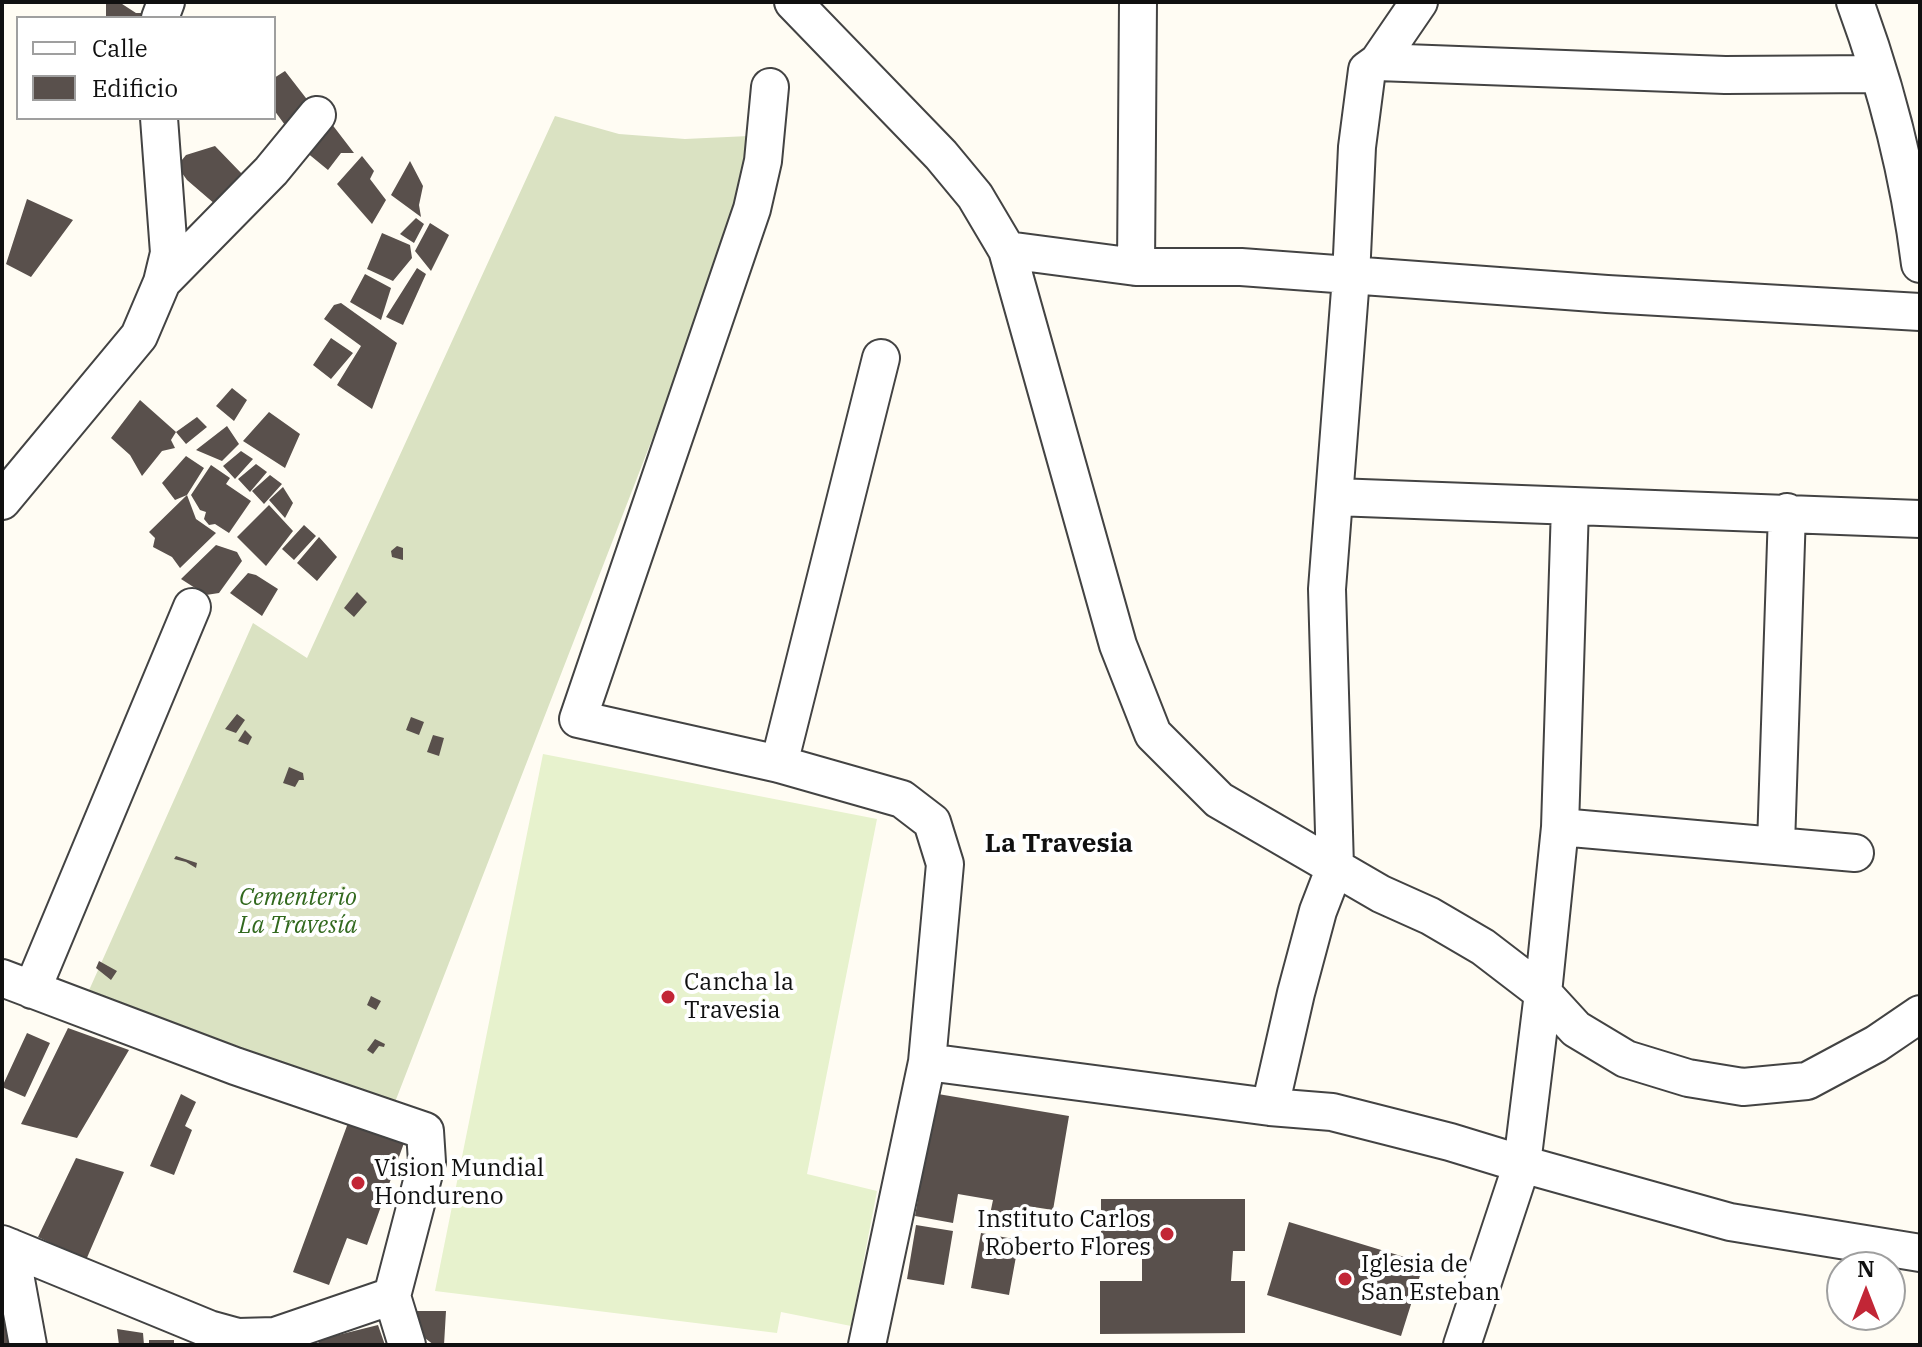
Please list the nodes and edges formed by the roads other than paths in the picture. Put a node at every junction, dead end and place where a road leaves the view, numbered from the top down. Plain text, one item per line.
1 (793, 2) edge
2 (1138, 2) edge
3 (1419, 2) edge
4 (1855, 2) edge
5 (1378, 62) junction
6 (1879, 74) junction
7 (770, 87) dead end
8 (317, 115) dead end
9 (159, 120) edge
10 (1007, 250) junction
11 (1920, 264) edge
12 (1136, 267) junction
13 (1351, 277) junction
14 (162, 282) junction
15 (1920, 312) edge
16 (881, 358) dead end
17 (1335, 497) junction
18 (2, 501) edge
19 (1570, 506) junction
20 (1787, 512) junction
21 (1920, 519) edge
22 (192, 607) dead end
23 (779, 764) junction
24 (1560, 827) junction
25 (1776, 845) junction
26 (1855, 853) dead end
27 (1335, 867) junction
28 (17, 984) edge
29 (1543, 993) junction
30 (1920, 1014) edge
31 (927, 1062) junction
32 (1270, 1107) junction
33 (1522, 1164) junction
34 (6, 1246) edge
35 (1920, 1253) edge
36 (392, 1296) junction
37 (28, 1345) edge
38 (407, 1345) edge
39 (867, 1345) edge
40 (1462, 1345) edge

1 - 10 street
2 - 12 street
3 - 5 street
4 - 6 street
5 - 6 street
5 - 13 street
6 - 11 street
7 - 23 street
8 - 14 street
9 - 14 street
10 - 12 street
10 - 27 street
12 - 13 street
13 - 15 street
13 - 17 street
14 - 18 street
16 - 23 street
17 - 19 street
17 - 27 street
19 - 20 street
19 - 24 street
20 - 21 street
20 - 25 street
22 - 28 street
23 - 31 street
24 - 25 street
24 - 29 street
25 - 26 street
27 - 29 street
27 - 32 street
28 - 36 street
29 - 30 street
29 - 33 street
31 - 32 street
31 - 39 street
32 - 33 street
33 - 35 street
33 - 40 street
34 - 36 street
34 - 37 street
36 - 38 street

